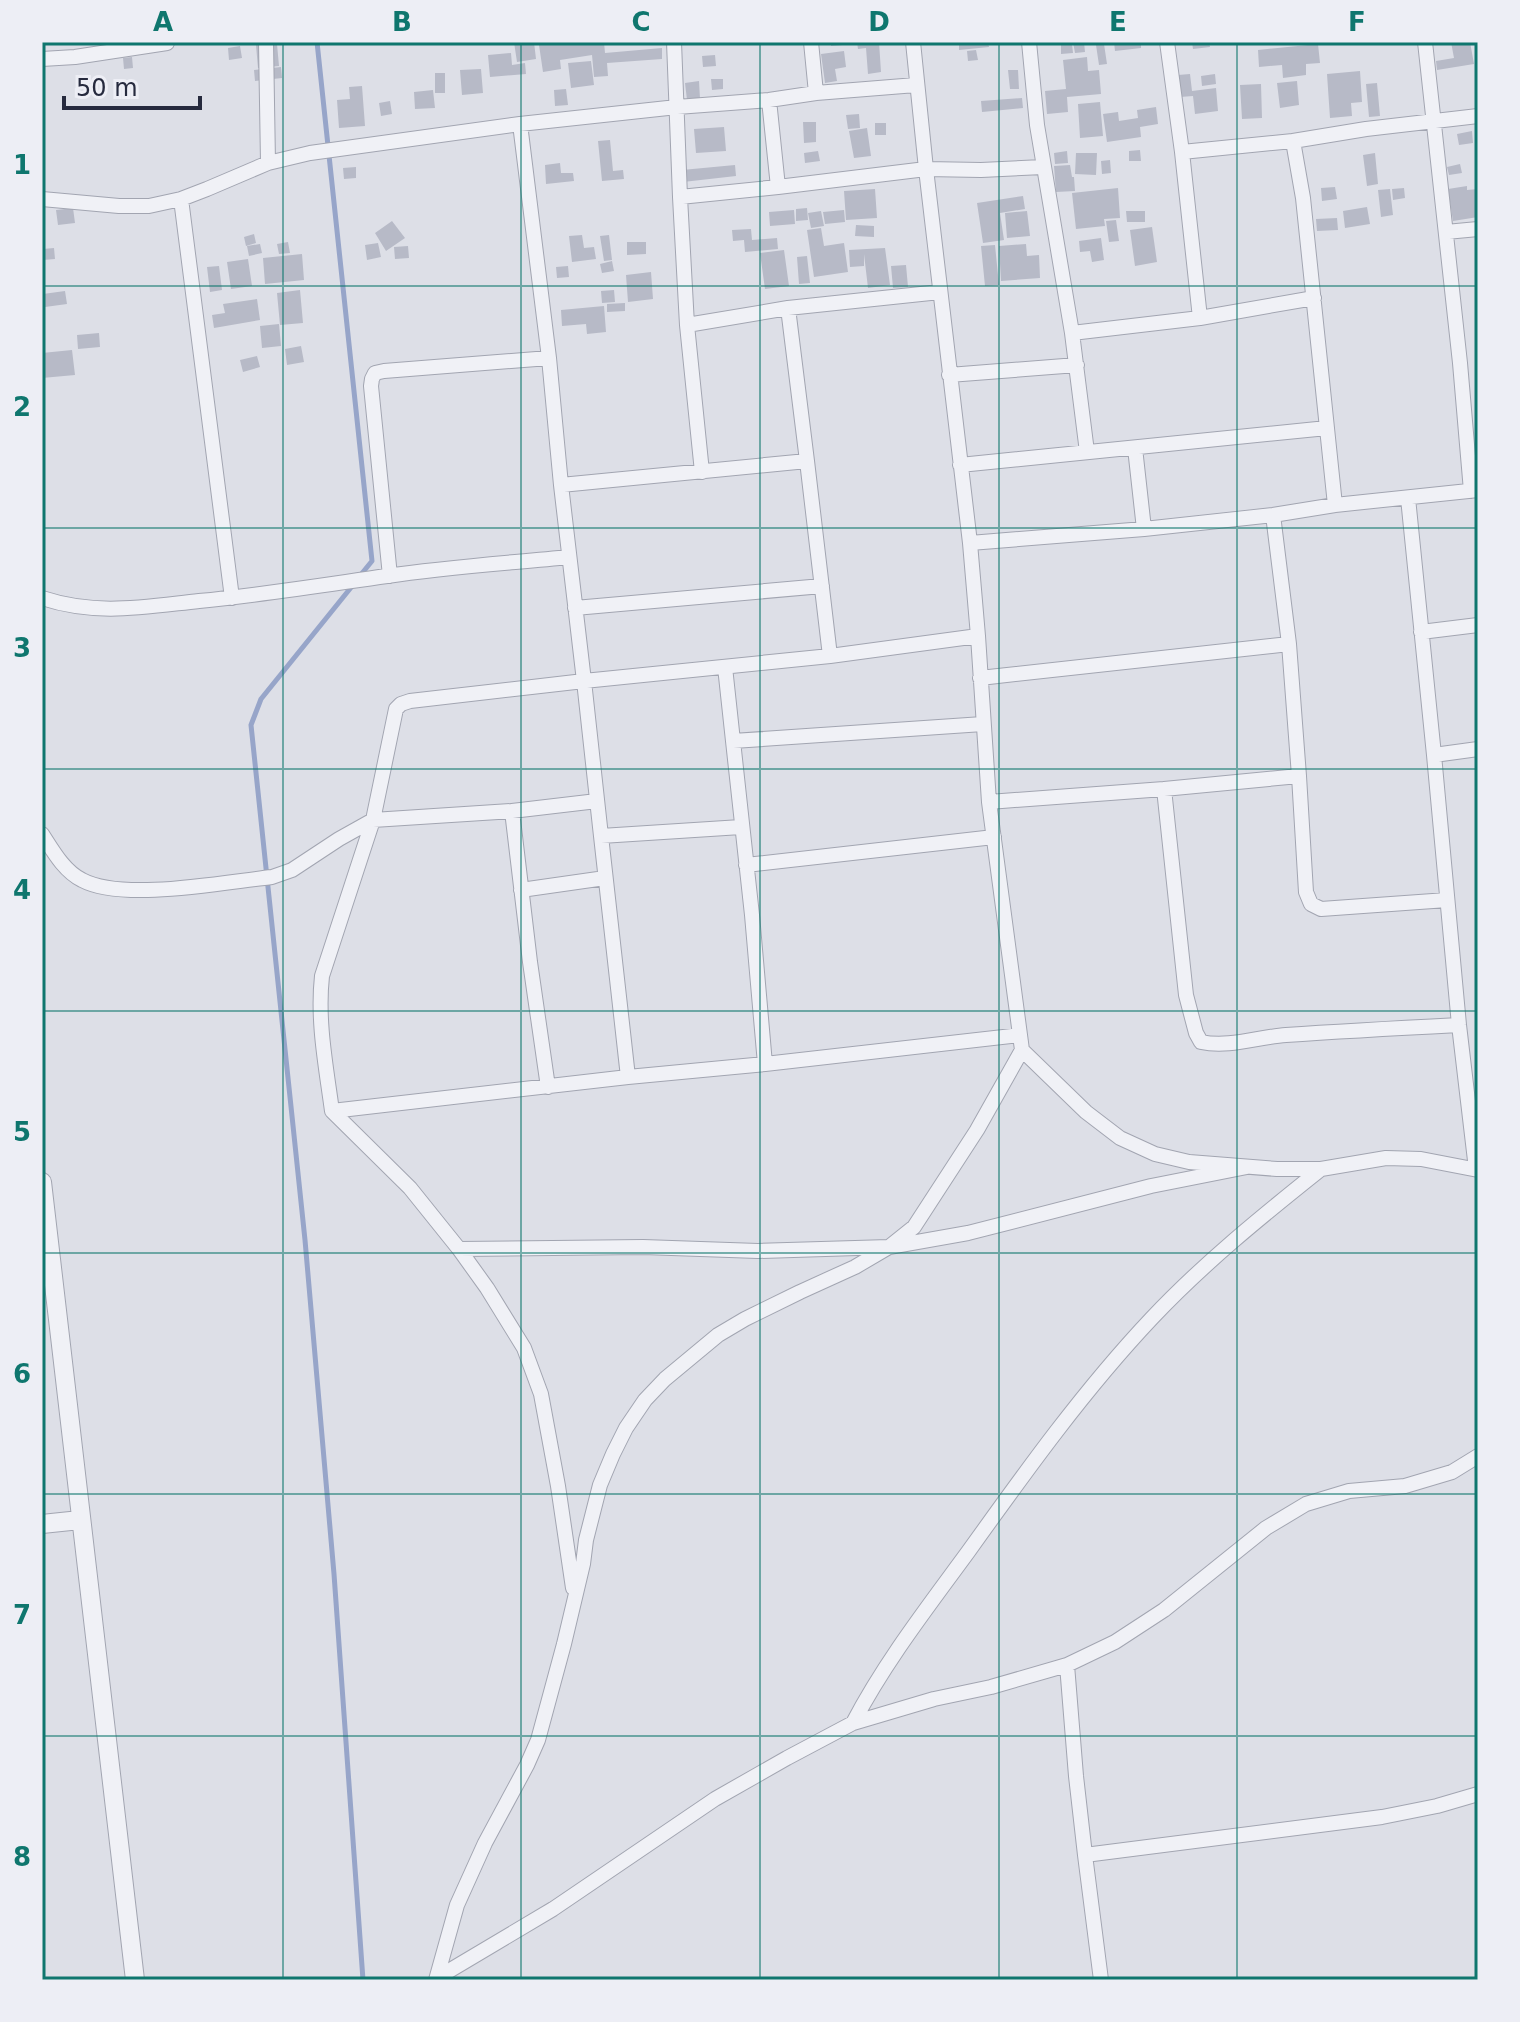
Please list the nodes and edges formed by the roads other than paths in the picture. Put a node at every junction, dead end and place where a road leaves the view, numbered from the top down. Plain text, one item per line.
1 (167, 42) edge
2 (180, 42) edge
3 (266, 42) edge
4 (674, 42) edge
5 (811, 42) edge
6 (913, 42) edge
7 (1029, 42) edge
8 (1167, 42) edge
9 (1425, 42) edge
10 (119, 46) edge
11 (42, 59) edge
12 (916, 85) junction
13 (816, 93) junction
14 (769, 100) junction
15 (677, 107) junction
16 (1478, 116) edge
17 (1434, 122) junction
18 (520, 124) junction
19 (1293, 141) junction
20 (1182, 152) junction
21 (268, 163) junction
22 (1043, 167) junction
23 (926, 169) junction
24 (778, 187) junction
25 (680, 197) junction
26 (42, 199) edge
27 (181, 199) junction
28 (1478, 229) edge
29 (1446, 232) junction
30 (940, 292) junction
31 (1314, 298) junction
32 (788, 308) junction
33 (1200, 318) junction
34 (687, 325) junction
35 (1072, 333) junction
36 (549, 358) junction
37 (1077, 365) junction
38 (949, 375) junction
39 (1327, 428) junction
40 (1135, 448) junction
41 (1087, 452) junction
42 (807, 461) junction
43 (960, 465) junction
44 (702, 472) junction
45 (561, 485) junction
46 (1474, 491) edge
47 (1408, 498) junction
48 (1335, 505) junction
49 (1273, 515) junction
50 (1144, 529) junction
51 (970, 543) junction
52 (569, 557) junction
53 (390, 576) junction
54 (822, 586) junction
55 (42, 598) edge
56 (232, 598) junction
57 (575, 608) junction
58 (1478, 625) edge
59 (1421, 632) junction
60 (978, 636) junction
61 (1289, 644) junction
62 (830, 656) junction
63 (725, 667) junction
64 (980, 678) junction
65 (584, 681) junction
66 (983, 724) junction
67 (733, 741) junction
68 (1478, 749) edge
69 (1434, 755) junction
70 (1299, 776) junction
71 (1164, 789) junction
72 (597, 801) junction
73 (989, 802) junction
74 (512, 811) junction
75 (373, 820) junction
76 (741, 827) junction
77 (42, 834) edge
78 (601, 836) junction
79 (994, 837) junction
80 (746, 865) junction
81 (605, 878) junction
82 (521, 890) junction
83 (1447, 900) junction
84 (1459, 1025) junction
85 (1021, 1043) junction
86 (765, 1064) junction
87 (628, 1077) junction
88 (548, 1087) junction
89 (332, 1111) junction
90 (1247, 1167) junction
91 (1321, 1169) junction
92 (1477, 1170) edge
93 (42, 1182) edge
94 (889, 1247) junction
95 (459, 1249) junction
96 (1478, 1456) edge
97 (80, 1520) junction
98 (42, 1524) edge
99 (575, 1600) junction
100 (1067, 1665) junction
101 (853, 1723) junction
102 (1478, 1794) edge
103 (1085, 1855) junction
104 (436, 1979) edge
105 (135, 1980) edge
106 (1101, 1980) edge

1 - 2 street
1 - 10 street
3 - 21 street
4 - 15 street
5 - 13 street
6 - 12 street
7 - 22 street
8 - 20 street
9 - 17 street
10 - 11 street
12 - 13 street
12 - 23 street
13 - 14 street
14 - 15 street
14 - 24 street
15 - 18 street
15 - 25 street
16 - 17 street
17 - 19 street
17 - 29 street
18 - 21 street
18 - 36 street
19 - 20 street
19 - 31 street
20 - 33 street
21 - 27 street
22 - 23 street
22 - 35 street
23 - 24 street
23 - 30 street
24 - 25 street
25 - 34 street
26 - 27 street
27 - 56 street
28 - 29 street
29 - 46 street
30 - 32 street
30 - 38 street
31 - 33 street
31 - 39 street
32 - 34 street
32 - 42 street
33 - 35 street
34 - 44 street
35 - 37 street
36 - 45 street
36 - 53 street
37 - 38 street
37 - 41 street
38 - 43 street
39 - 40 street
39 - 48 street
40 - 41 street
40 - 50 street
41 - 43 street
42 - 44 street
42 - 54 street
43 - 51 street
44 - 45 street
45 - 52 street
46 - 47 street
47 - 48 street
47 - 59 street
48 - 49 street
49 - 50 street
49 - 61 street
50 - 51 street
51 - 60 street
52 - 53 street
52 - 57 street
53 - 56 street
54 - 57 street
54 - 62 street
55 - 56 street
57 - 65 street
58 - 59 street
59 - 69 street
60 - 62 street
60 - 64 street
61 - 64 street
61 - 70 street
62 - 63 street
63 - 65 street
63 - 67 street
64 - 66 street
65 - 72 street
65 - 75 street
66 - 67 street
66 - 73 street
67 - 76 street
68 - 69 street
69 - 83 street
70 - 71 street
70 - 83 street
71 - 73 street
71 - 84 street
72 - 74 street
72 - 78 street
73 - 79 street
74 - 75 street
74 - 82 street
75 - 77 street
75 - 89 street
76 - 78 street
76 - 80 street
78 - 81 street
79 - 80 street
79 - 85 street
80 - 86 street
81 - 82 street
81 - 87 street
82 - 88 street
83 - 84 street
84 - 92 street
85 - 86 street
85 - 90 street
85 - 94 street
86 - 87 street
87 - 88 street
88 - 89 street
89 - 95 street
90 - 91 street
90 - 94 street
91 - 92 street
91 - 101 street
93 - 97 street
94 - 95 street
94 - 99 street
95 - 99 street
96 - 100 street
97 - 98 street
97 - 105 street
99 - 104 street
100 - 101 street
100 - 103 street
101 - 104 street
102 - 103 street
103 - 106 street

